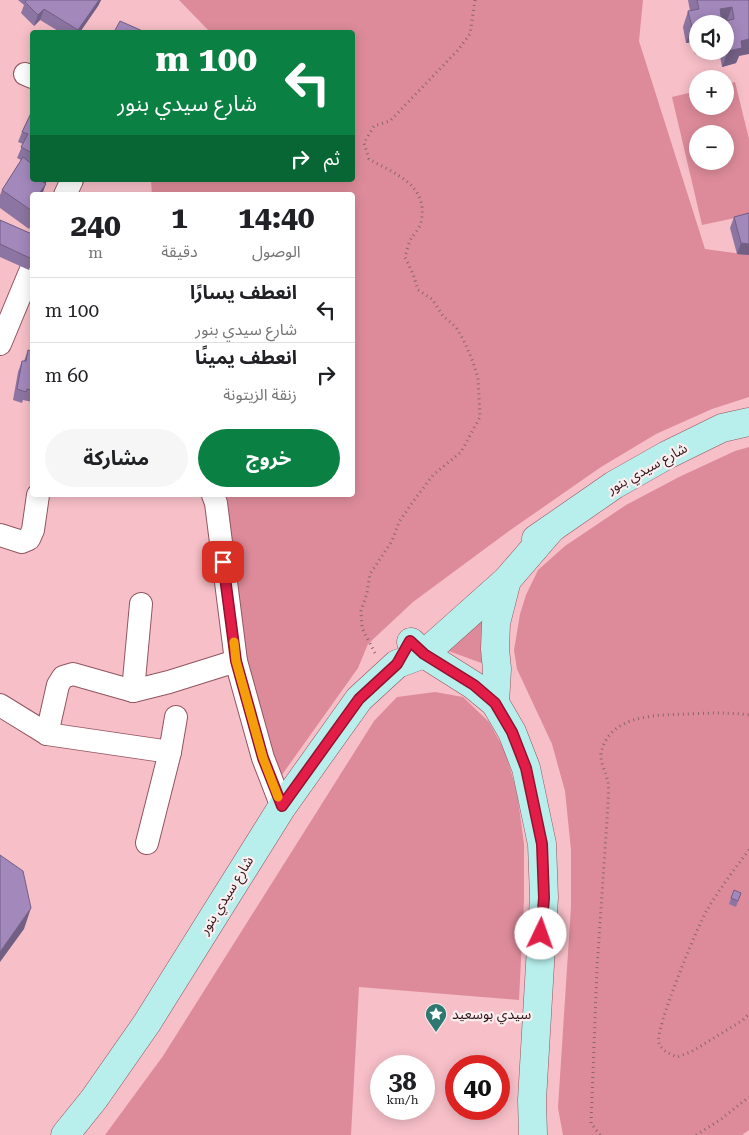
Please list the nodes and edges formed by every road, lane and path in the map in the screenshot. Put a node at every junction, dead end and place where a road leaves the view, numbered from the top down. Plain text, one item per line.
1 (475, 0) edge
2 (30, 273) edge
3 (0, 344) edge
4 (749, 422) edge
5 (38, 497) edge
6 (214, 497) edge
7 (551, 529) junction
8 (0, 535) edge
9 (507, 580) junction
10 (142, 604) dead end
11 (404, 658) junction
12 (236, 661) junction
13 (132, 691) junction
14 (495, 703) junction
15 (0, 705) edge
16 (749, 715) edge
17 (176, 717) dead end
18 (47, 734) junction
19 (170, 752) junction
20 (282, 806) junction
21 (147, 843) dead end
22 (749, 850) edge
23 (749, 1014) edge
24 (749, 1097) edge
25 (65, 1135) edge
26 (533, 1135) edge
27 (600, 1135) edge
28 (696, 1135) edge

1 - 11 path
2 - 3 street
4 - 7 street, شارع سيدي بنور
5 - 8 street
6 - 12 street
7 - 9 street, شارع سيدي بنور
7 - 11 street, شارع سيدي بنور
9 - 11 street, شارع سيدي بنور
9 - 14 street
10 - 13 street
11 - 14 street
11 - 20 street, شارع سيدي بنور
12 - 13 street
12 - 20 street
13 - 18 street
14 - 26 street
15 - 18 street
16 - 27 path
17 - 19 street
18 - 19 street
19 - 21 street
20 - 25 street, شارع سيدي بنور
22 - 23 path
24 - 28 path

